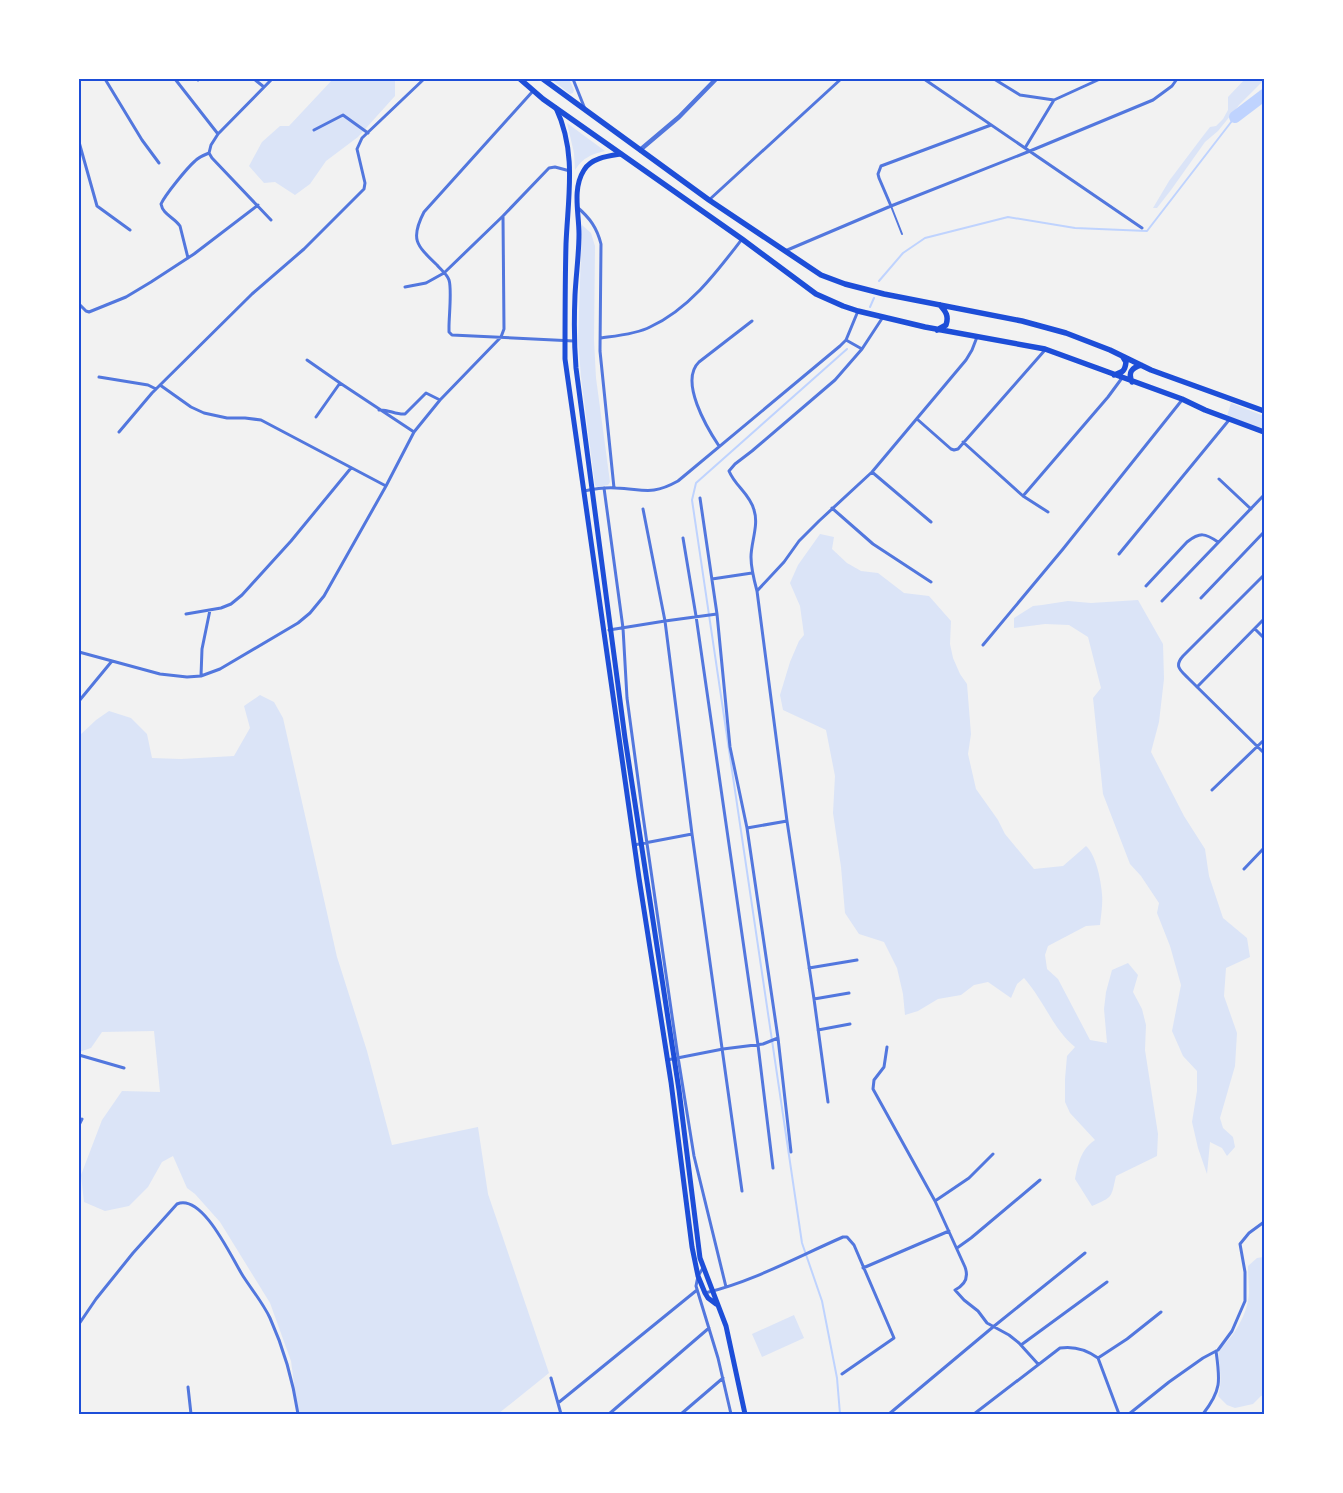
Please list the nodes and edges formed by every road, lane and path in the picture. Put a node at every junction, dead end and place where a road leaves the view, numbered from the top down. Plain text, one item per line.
1 (105, 79) edge
2 (175, 79) edge
3 (254, 79) edge
4 (272, 79) edge
5 (424, 79) edge
6 (520, 79) edge
7 (544, 79) edge
8 (573, 79) edge
9 (716, 79) edge
10 (841, 79) edge
11 (924, 79) edge
12 (994, 79) edge
13 (1100, 79) edge
14 (1177, 79) edge
15 (264, 87) junction
16 (533, 91) junction
17 (1054, 100) junction
18 (556, 108) junction
19 (585, 109) junction
20 (991, 125) junction
21 (314, 130) dead end
22 (368, 132) junction
23 (218, 134) junction
24 (79, 142) edge
25 (1025, 148) junction
26 (640, 150) junction
27 (1030, 151) junction
28 (209, 153) junction
29 (621, 154) junction
30 (159, 162) dead end
31 (570, 172) junction
32 (709, 200) junction
33 (258, 205) junction
34 (891, 206) junction
35 (577, 207) junction
36 (503, 216) junction
37 (271, 220) dead end
38 (1142, 228) dead end
39 (130, 230) dead end
40 (902, 234) dead end
41 (742, 239) junction
42 (784, 251) junction
43 (188, 258) junction
44 (444, 273) junction
45 (405, 287) dead end
46 (79, 304) edge
47 (940, 305) junction
48 (858, 311) junction
49 (883, 317) junction
50 (752, 321) dead end
51 (937, 330) junction
52 (501, 337) junction
53 (977, 337) junction
54 (600, 338) junction
55 (846, 340) junction
56 (565, 341) junction
57 (574, 342) junction
58 (862, 349) junction
59 (1045, 349) junction
60 (1122, 356) junction
61 (307, 360) dead end
62 (1141, 365) junction
63 (1114, 375) junction
64 (100, 377) dead end
65 (1122, 378) junction
66 (1132, 382) junction
67 (340, 383) junction
68 (160, 385) junction
69 (156, 389) junction
70 (1182, 399) junction
71 (440, 400) junction
72 (379, 410) junction
73 (1264, 411) edge
74 (316, 417) dead end
75 (917, 419) junction
76 (1229, 420) junction
77 (119, 432) dead end
78 (414, 432) junction
79 (1264, 432) edge
80 (963, 442) junction
81 (719, 446) junction
82 (351, 468) junction
83 (872, 472) junction
84 (1219, 479) dead end
85 (386, 486) junction
86 (604, 488) junction
87 (614, 488) junction
88 (593, 490) junction
89 (583, 491) junction
90 (1264, 494) edge
91 (1024, 496) junction
92 (700, 498) dead end
93 (832, 508) junction
94 (643, 509) dead end
95 (1251, 509) junction
96 (1048, 512) dead end
97 (931, 522) dead end
98 (1264, 532) edge
99 (684, 538) dead end
100 (1218, 542) junction
101 (1119, 554) dead end
102 (752, 573) junction
103 (1264, 575) edge
104 (712, 579) junction
105 (931, 582) dead end
106 (1146, 586) dead end
107 (757, 591) junction
108 (1201, 598) dead end
109 (1162, 601) dead end
110 (210, 610) junction
111 (186, 614) dead end
112 (717, 614) junction
113 (698, 616) junction
114 (1264, 619) edge
115 (665, 621) junction
116 (622, 628) junction
117 (1255, 629) junction
118 (612, 630) junction
119 (603, 631) junction
120 (1264, 638) edge
121 (983, 644) dead end
122 (79, 652) edge
123 (112, 661) junction
124 (201, 676) junction
125 (1197, 688) junction
126 (79, 701) edge
127 (1264, 740) edge
128 (1258, 746) junction
129 (1264, 753) edge
130 (1212, 790) dead end
131 (787, 821) junction
132 (748, 828) junction
133 (692, 834) junction
134 (644, 843) junction
135 (634, 845) junction
136 (1264, 848) edge
137 (1244, 869) dead end
138 (857, 960) dead end
139 (809, 968) junction
140 (850, 992) dead end
141 (814, 999) junction
142 (850, 1024) dead end
143 (818, 1030) junction
144 (778, 1038) junction
145 (761, 1044) junction
146 (887, 1047) dead end
147 (723, 1049) junction
148 (79, 1055) edge
149 (676, 1058) junction
150 (667, 1060) junction
151 (124, 1068) dead end
152 (828, 1102) dead end
153 (82, 1119) dead end
154 (79, 1125) edge
155 (791, 1152) dead end
156 (993, 1154) dead end
157 (773, 1168) dead end
158 (1040, 1180) dead end
159 (742, 1190) dead end
160 (935, 1202) junction
161 (1264, 1222) edge
162 (949, 1231) junction
163 (957, 1248) junction
164 (1085, 1253) dead end
165 (703, 1268) junction
166 (863, 1268) junction
167 (698, 1276) junction
168 (1107, 1282) dead end
169 (726, 1287) junction
170 (697, 1290) junction
171 (712, 1291) junction
172 (705, 1293) junction
173 (717, 1304) junction
174 (1161, 1312) dead end
175 (79, 1324) edge
176 (993, 1327) junction
177 (709, 1328) junction
178 (1021, 1345) junction
179 (1216, 1351) junction
180 (1098, 1358) junction
181 (1038, 1364) junction
182 (842, 1374) dead end
183 (551, 1378) dead end
184 (723, 1378) junction
185 (188, 1387) dead end
186 (558, 1403) junction
187 (191, 1414) edge
188 (298, 1414) edge
189 (561, 1414) edge
190 (609, 1414) edge
191 (681, 1414) edge
192 (730, 1414) edge
193 (745, 1414) edge
194 (889, 1414) edge
195 (974, 1414) edge
196 (1119, 1414) edge
197 (1129, 1414) edge
198 (1203, 1414) edge

1 - 30 street
2 - 23 street
3 - 15 street
4 - 15 street
5 - 22 street
6 - 16 main road
7 - 19 main road
8 - 19 street
9 - 26 street
10 - 32 street
11 - 20 street
12 - 17 street
13 - 17 street
14 - 27 street
15 - 23 street
16 - 18 main road
16 - 44 street
17 - 25 street
18 - 29 main road
18 - 31 main road
19 - 26 main road
20 - 25 street
20 - 34 street
21 - 22 street
22 - 68 street
23 - 28 street
24 - 39 street
25 - 27 street
26 - 32 main road
27 - 34 street
27 - 38 street
28 - 33 street
28 - 43 street
29 - 35 main road
29 - 41 main road
31 - 36 street
31 - 56 main road
32 - 42 main road
33 - 37 street
33 - 43 street
34 - 40 lane
34 - 42 street
35 - 54 street
35 - 57 main road
36 - 44 street
36 - 52 street
41 - 48 main road
41 - 54 street
42 - 47 main road
43 - 46 street
44 - 45 street
44 - 52 street
47 - 51 main road
47 - 60 main road
48 - 49 main road
48 - 55 street
49 - 51 main road
49 - 58 street
50 - 81 street
51 - 53 main road
52 - 56 street
52 - 71 street
53 - 59 main road
53 - 75 street
54 - 87 street
55 - 58 street
55 - 81 street
56 - 57 street
56 - 89 main road
57 - 88 main road
58 - 102 street
59 - 63 main road
59 - 80 street
60 - 62 main road
60 - 63 main road
61 - 67 street
62 - 66 main road
62 - 73 main road
63 - 65 main road
64 - 69 street
65 - 66 main road
65 - 91 street
66 - 70 main road
67 - 72 street
67 - 74 street
68 - 69 street
68 - 82 street
69 - 77 street
70 - 76 main road
70 - 121 street
71 - 72 street
71 - 78 street
72 - 78 street
75 - 80 street
75 - 83 street
76 - 79 main road
76 - 101 street
78 - 85 street
80 - 91 street
81 - 87 street
82 - 85 street
82 - 110 street
83 - 93 street
83 - 97 street
84 - 95 street
85 - 124 street
86 - 87 street
86 - 88 street
86 - 116 street
88 - 89 street
88 - 118 main road
89 - 119 main road
90 - 95 street
91 - 96 street
92 - 104 street
93 - 105 street
93 - 107 street
94 - 115 street
95 - 100 street
98 - 108 street
99 - 113 street
100 - 106 street
100 - 109 street
102 - 104 street
102 - 107 street
103 - 125 street
104 - 112 street
107 - 131 street
110 - 111 street
110 - 124 street
112 - 113 street
112 - 132 street
113 - 115 street
113 - 145 street
114 - 117 street
115 - 116 street
115 - 133 street
116 - 118 street
116 - 134 street
117 - 120 street
117 - 125 street
118 - 119 street
118 - 134 main road
119 - 135 main road
122 - 123 street
123 - 124 street
123 - 126 street
125 - 128 street
127 - 128 street
128 - 129 street
128 - 130 street
131 - 132 street
131 - 139 street
132 - 144 street
133 - 134 street
133 - 147 street
134 - 135 street
134 - 149 main road
135 - 150 main road
136 - 137 street
138 - 139 street
139 - 141 street
140 - 141 street
141 - 143 street
142 - 143 street
143 - 152 street
144 - 145 street
144 - 155 street
145 - 147 street
145 - 157 street
146 - 160 street
147 - 149 street
147 - 159 street
148 - 151 street
149 - 150 street
149 - 165 main road
149 - 169 street
150 - 167 main road
153 - 154 street
156 - 160 street
158 - 163 street
160 - 162 street
161 - 179 street
162 - 163 street
162 - 166 street
163 - 176 street
164 - 176 street
165 - 167 street
165 - 171 main road
166 - 169 street
166 - 182 street
167 - 170 street
167 - 172 main road
168 - 178 street
169 - 171 street
170 - 177 street
170 - 186 street
171 - 172 street
171 - 173 main road
172 - 173 main road
173 - 193 main road
174 - 180 street
175 - 188 street
176 - 178 street
176 - 194 street
177 - 184 street
177 - 190 street
178 - 181 street
179 - 197 street
179 - 198 street
180 - 181 street
180 - 196 street
181 - 195 street
183 - 186 street
184 - 191 street
184 - 192 street
185 - 187 street
186 - 189 street

